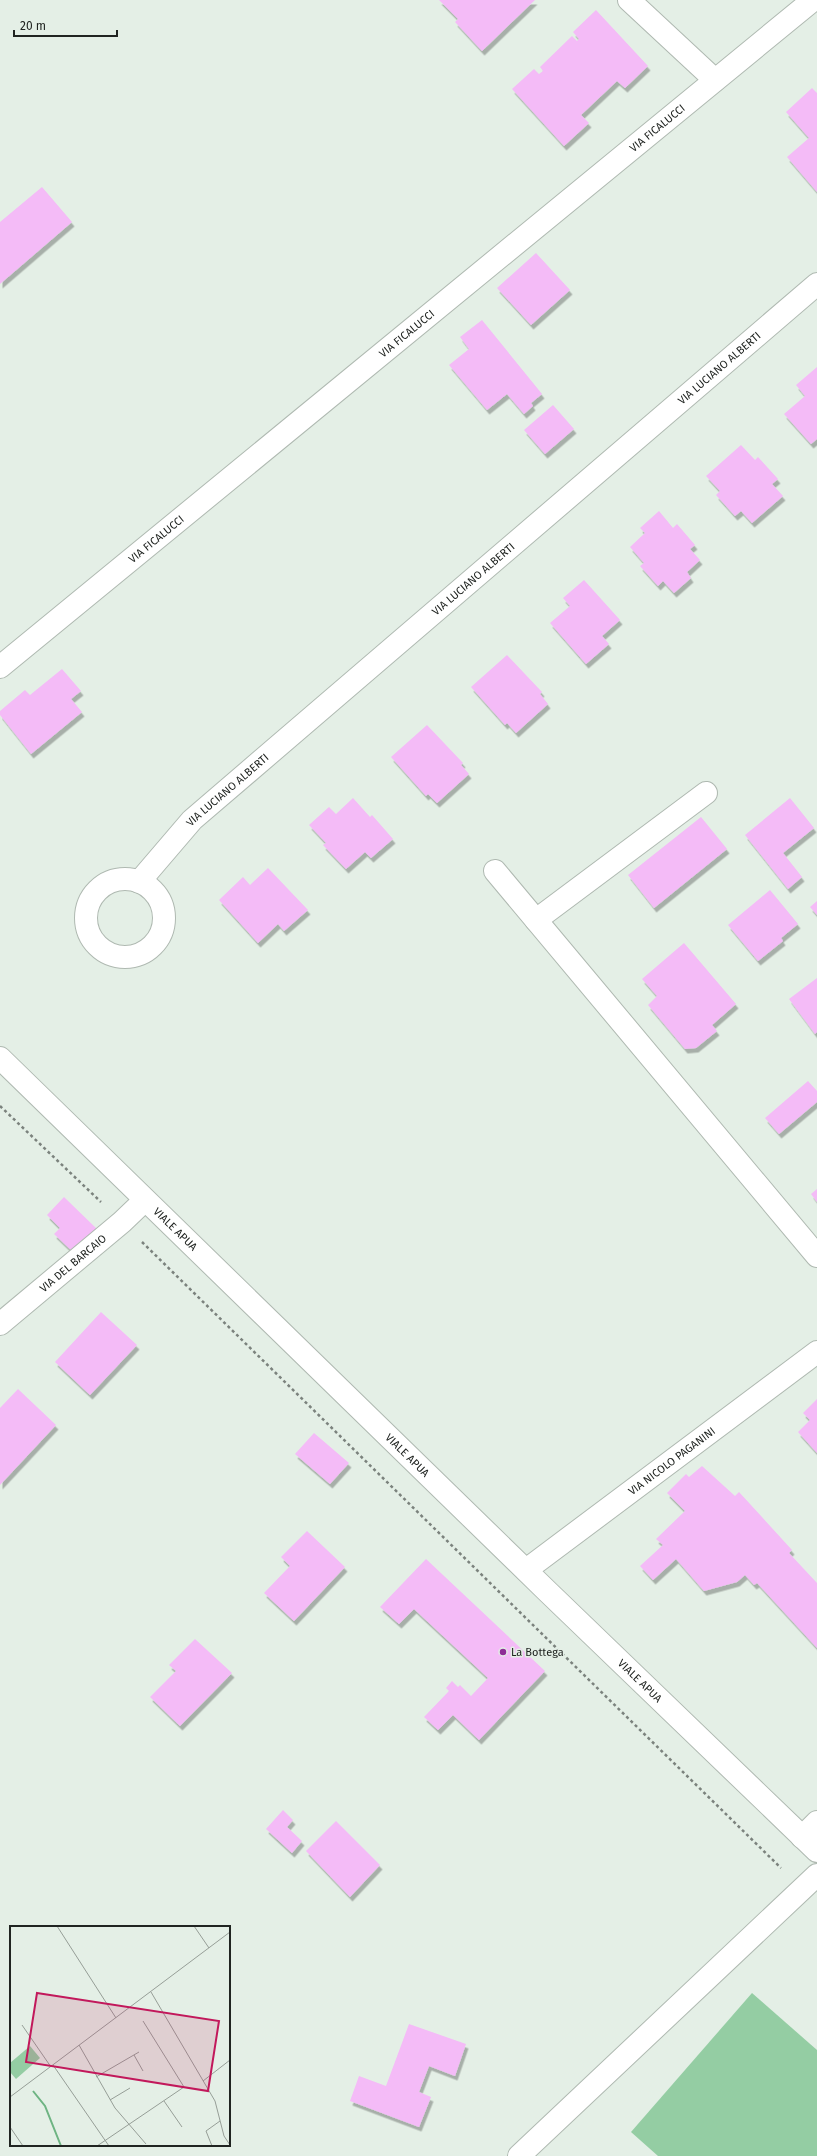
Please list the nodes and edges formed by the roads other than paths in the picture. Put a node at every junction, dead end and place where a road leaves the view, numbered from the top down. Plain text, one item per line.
1 (629, 0) edge
2 (813, 0) edge
3 (715, 80) junction
4 (817, 284) edge
5 (0, 667) edge
6 (706, 792) dead end
7 (496, 871) dead end
8 (139, 882) dead end
9 (536, 920) junction
10 (0, 1058) edge
11 (145, 1200) junction
12 (817, 1256) edge
13 (0, 1324) edge
14 (817, 1352) edge
15 (526, 1570) junction
16 (812, 1836) edge
17 (810, 1882) edge
18 (519, 2156) edge

1 - 3 street
2 - 3 street, VIA FICALUCCI
3 - 5 street, VIA FICALUCCI
4 - 8 street, VIA LUCIANO ALBERTI
6 - 9 street
7 - 9 street
9 - 12 street
10 - 11 street, VIALE APUA
11 - 13 street, VIA DEL BARCAIO
11 - 15 street, VIALE APUA
14 - 15 street, VIA NICOLO PAGANINI
15 - 16 street, VIALE APUA
17 - 18 street

